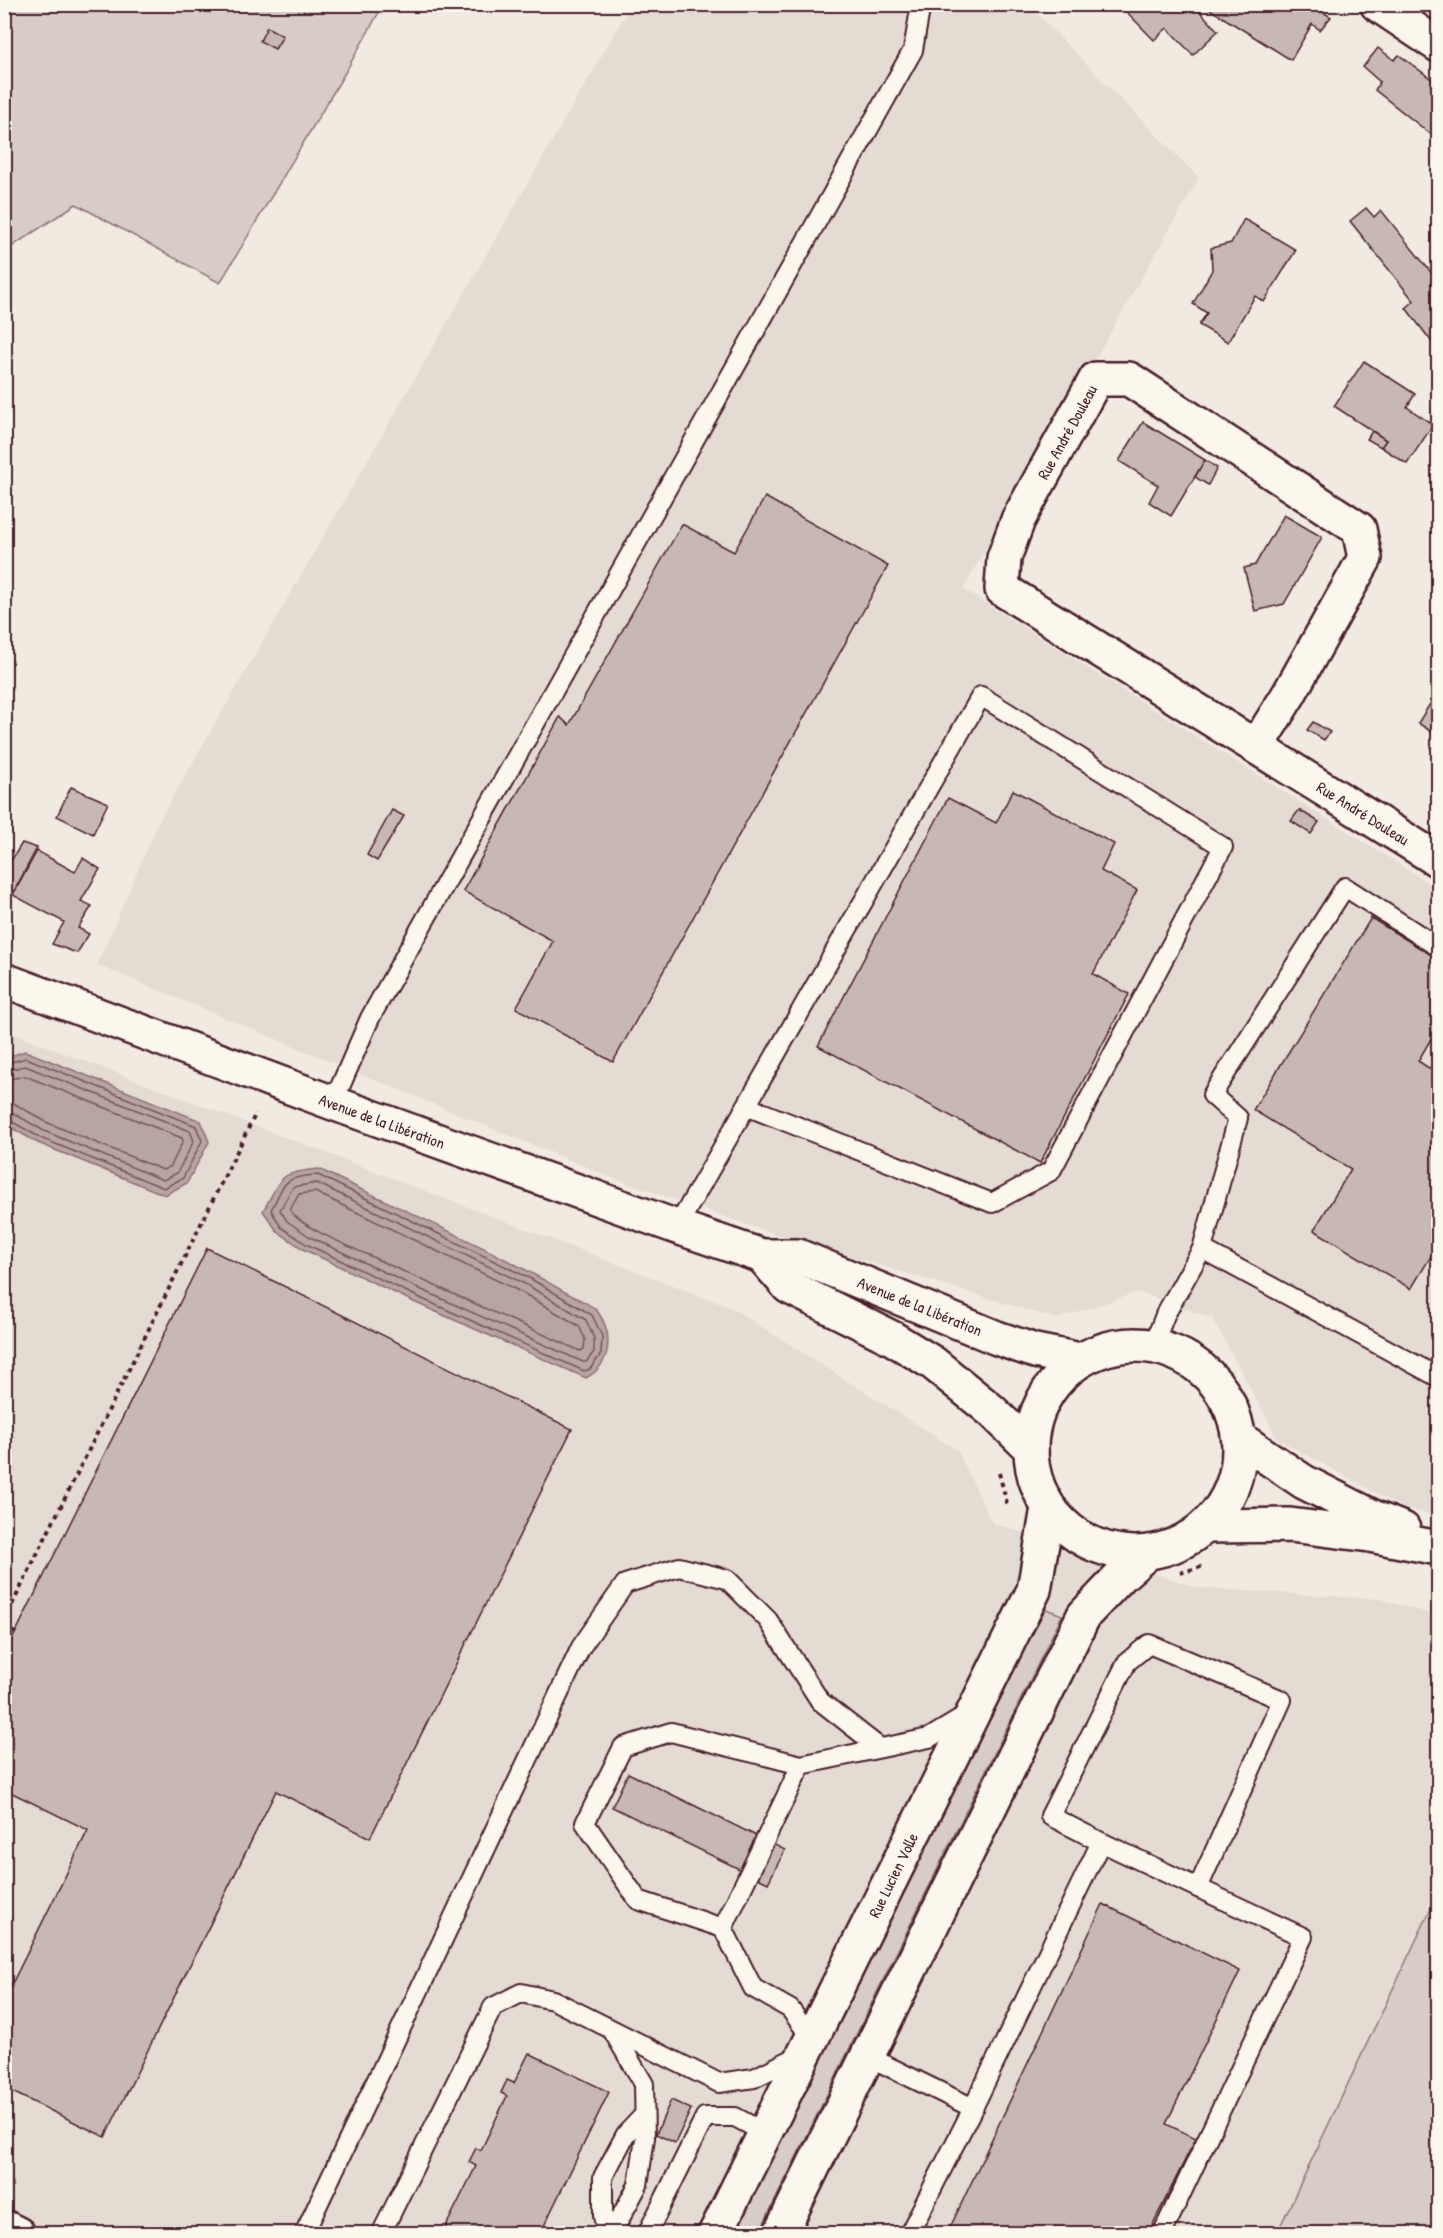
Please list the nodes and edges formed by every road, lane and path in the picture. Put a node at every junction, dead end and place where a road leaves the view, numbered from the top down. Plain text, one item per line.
1 (921, 4) edge
2 (1377, 4) edge
3 (1438, 45) edge
4 (1256, 747) junction
5 (1438, 860) edge
6 (1438, 948) edge
7 (4, 980) edge
8 (272, 1080) junction
9 (333, 1103) junction
10 (746, 1106) junction
11 (677, 1227) junction
12 (1202, 1249) junction
13 (762, 1256) junction
14 (1153, 1346) junction
15 (1080, 1360) junction
16 (1438, 1377) edge
17 (1240, 1439) junction
18 (1031, 1449) junction
19 (1048, 1508) junction
20 (1207, 1526) junction
21 (1438, 1543) edge
22 (1438, 1548) edge
23 (1146, 1554) junction
24 (1214, 1563) dead end
25 (1175, 1574) dead end
26 (4, 1621) edge
27 (4, 1628) edge
28 (16, 1633) dead end
29 (975, 1710) junction
30 (880, 1748) junction
31 (801, 1765) junction
32 (1101, 1842) junction
33 (1198, 1888) junction
34 (723, 1928) junction
35 (612, 2030) junction
36 (808, 2046) junction
37 (867, 2056) junction
38 (973, 2108) junction
39 (644, 2115) junction
40 (765, 2133) junction
41 (4, 2228) edge
42 (18, 2234) edge
43 (304, 2234) edge
44 (381, 2234) edge
45 (607, 2234) edge
46 (615, 2234) edge
47 (647, 2234) edge
48 (715, 2234) edge
49 (780, 2234) edge
50 (909, 2234) edge
51 (1162, 2234) edge

1 - 9 lane
2 - 3 street
4 - 4 street, Rue André Douleau
4 - 5 street, Rue André Douleau
6 - 12 lane
7 - 8 street, Avenue de la Libération
8 - 9 street, Avenue de la Libération
8 - 26 path
9 - 11 street, Avenue de la Libération
10 - 10 lane
10 - 11 lane
11 - 13 street, Avenue de la Libération
12 - 14 lane
12 - 16 lane
13 - 15 street, Avenue de la Libération
13 - 18 street
14 - 15 street
14 - 17 street
15 - 18 street
17 - 20 street
17 - 21 street
18 - 19 street
19 - 23 street
19 - 29 street, Rue Lucien Volle
20 - 22 street
20 - 23 street
23 - 37 street
24 - 25 path
27 - 28 path
29 - 30 lane
29 - 36 street, Rue Lucien Volle
30 - 31 lane
30 - 43 lane
31 - 34 lane
31 - 34 lane
32 - 33 lane
32 - 33 lane
32 - 38 lane
33 - 51 lane
34 - 36 lane
35 - 36 lane
35 - 39 lane
35 - 44 lane
36 - 40 street, Rue Lucien Volle
37 - 38 lane
37 - 49 street
38 - 50 lane
39 - 45 lane
39 - 46 lane
40 - 47 lane
40 - 48 street, Rue Lucien Volle
41 - 42 street

